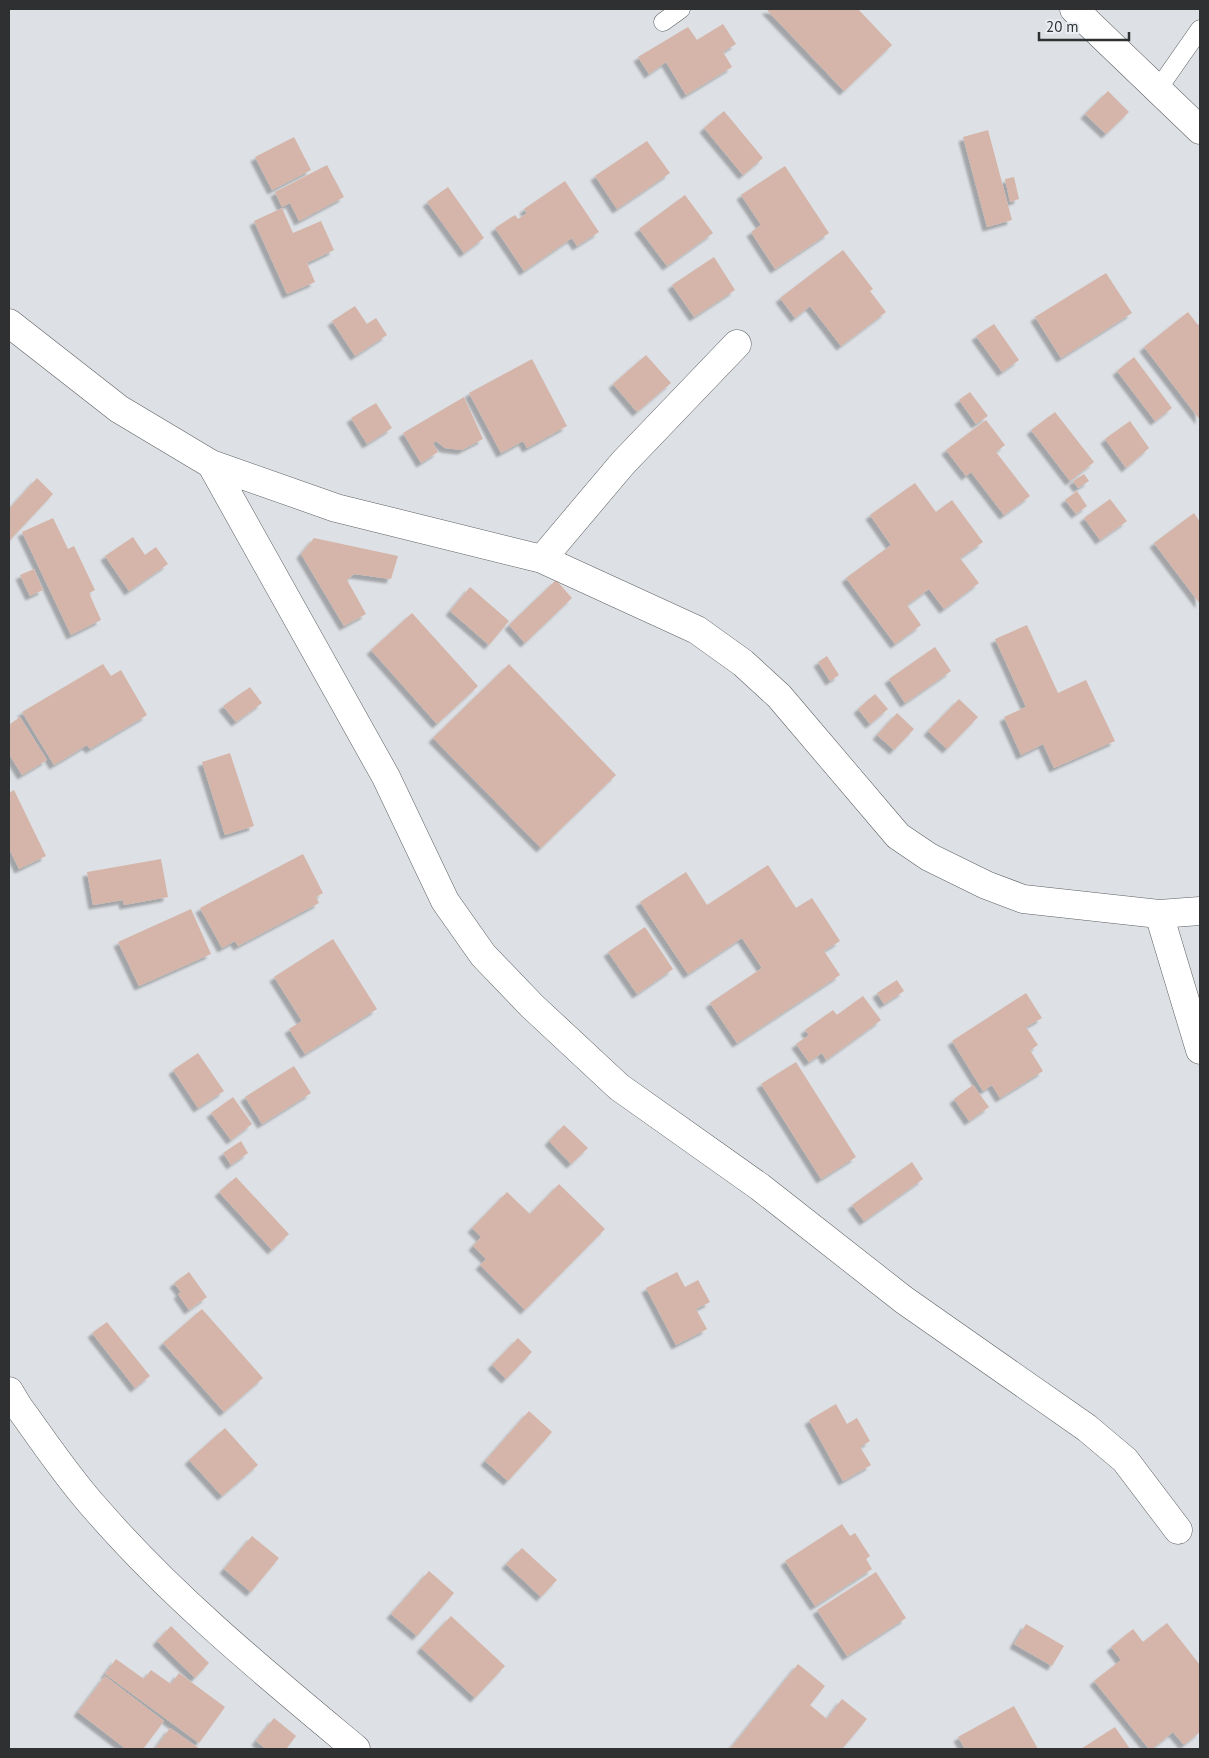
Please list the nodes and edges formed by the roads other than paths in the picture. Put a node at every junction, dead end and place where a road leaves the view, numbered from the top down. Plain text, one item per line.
1 (681, 9) edge
2 (1074, 9) edge
3 (663, 22) dead end
4 (1200, 29) edge
5 (1158, 89) junction
6 (1200, 130) edge
7 (9, 323) edge
8 (737, 344) dead end
9 (211, 464) junction
10 (542, 559) junction
11 (1200, 911) edge
12 (1159, 914) junction
13 (1200, 1050) edge
14 (9, 1391) edge
15 (1178, 1530) dead end
16 (356, 1749) edge

1 - 3 lane
2 - 5 street
4 - 5 lane
5 - 6 street
7 - 9 street
8 - 10 street
9 - 10 street
9 - 15 street
10 - 12 street
11 - 12 street
12 - 13 street
14 - 16 street

